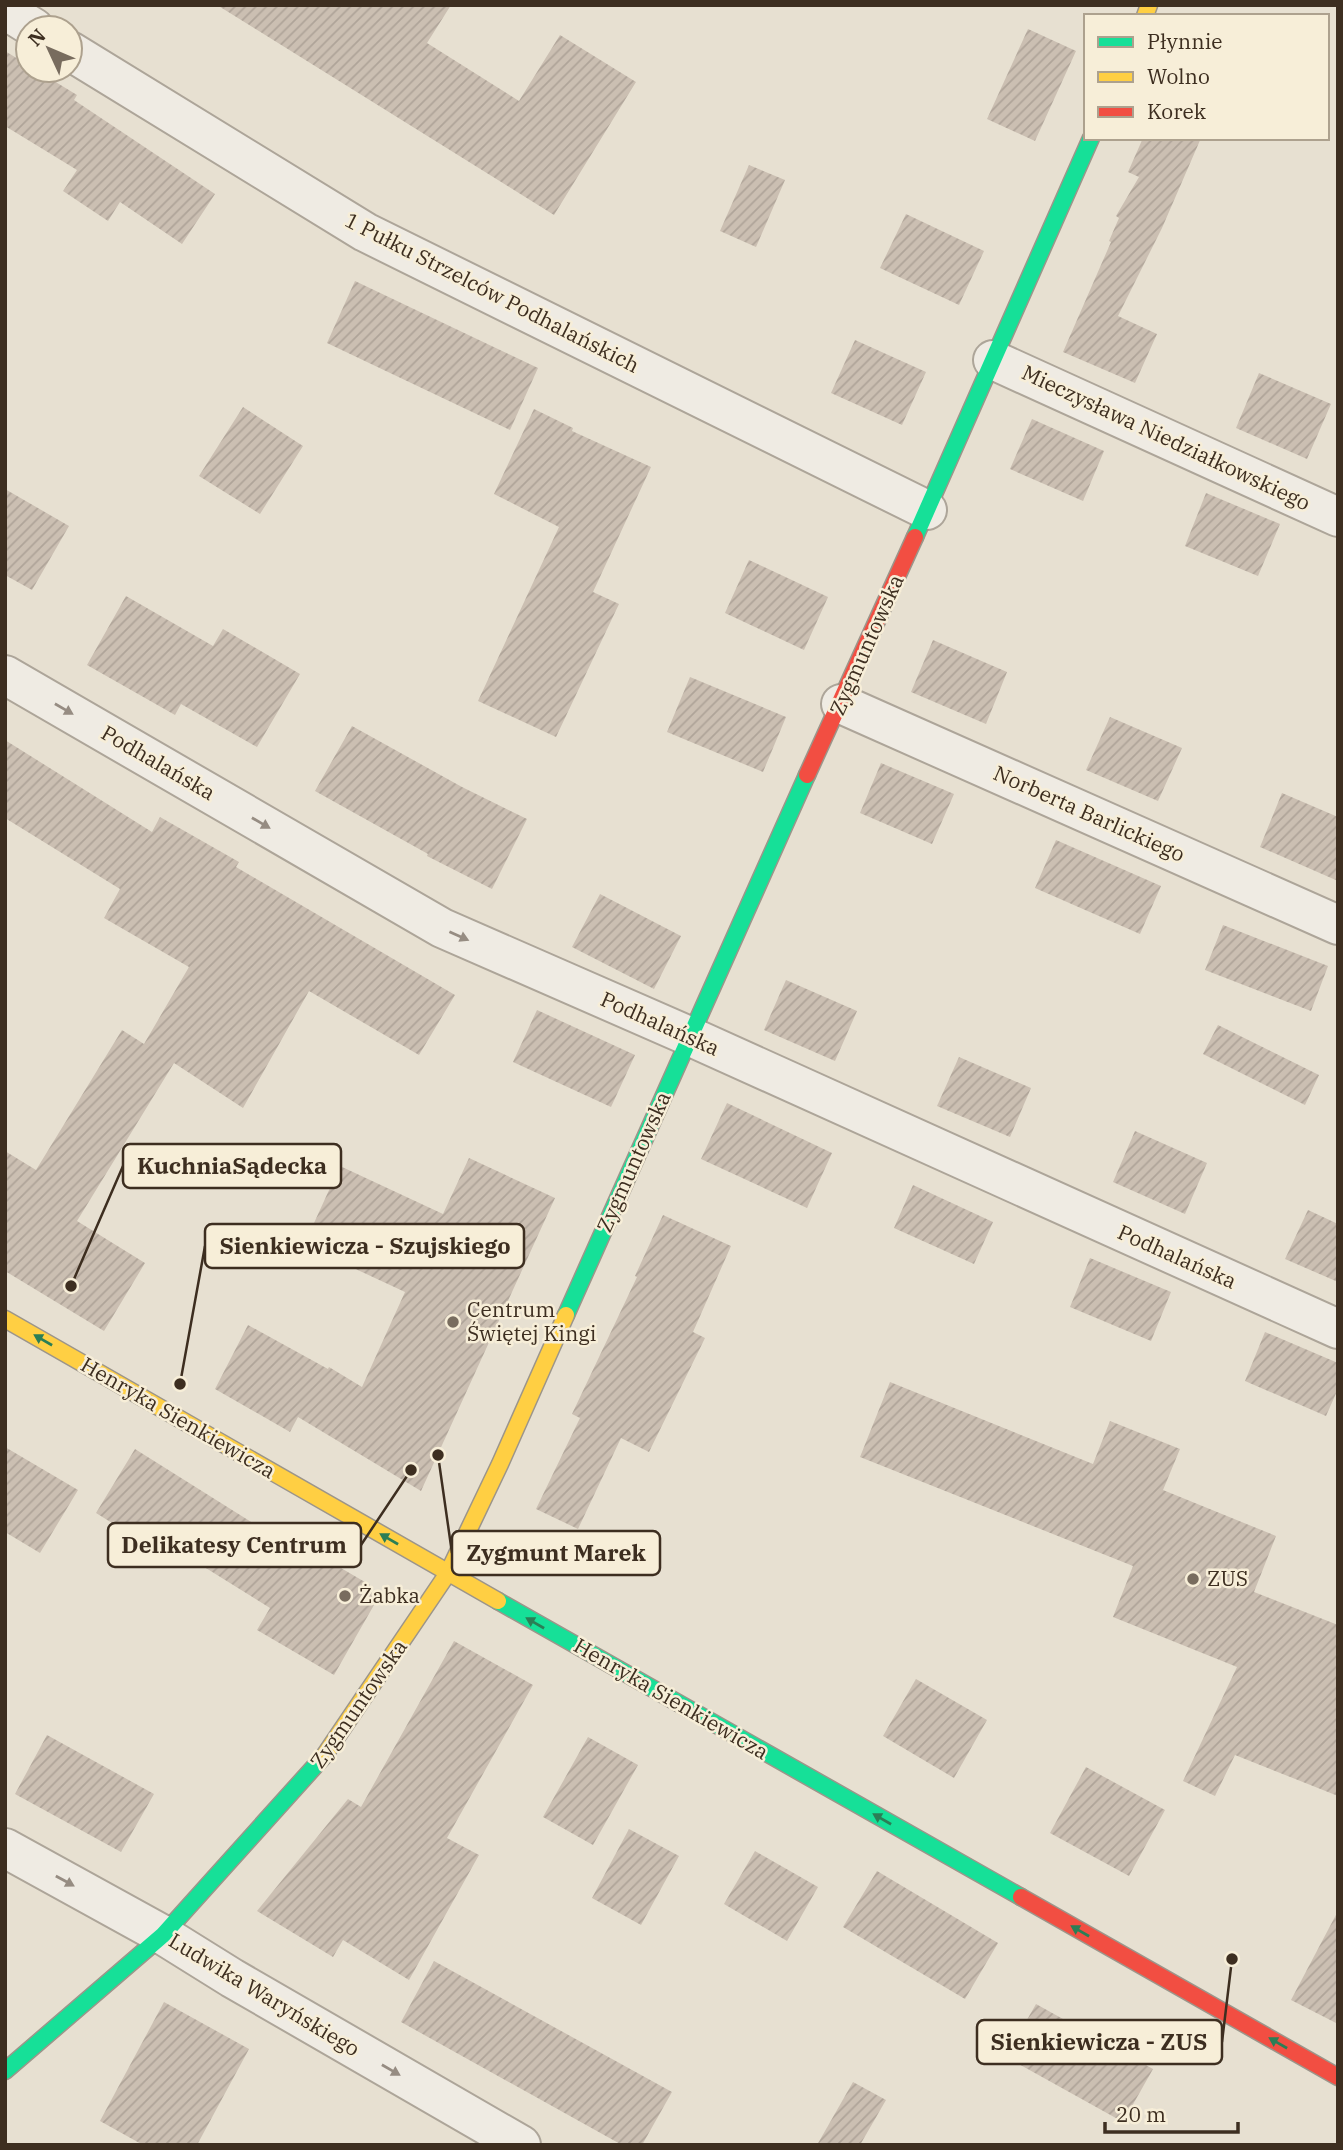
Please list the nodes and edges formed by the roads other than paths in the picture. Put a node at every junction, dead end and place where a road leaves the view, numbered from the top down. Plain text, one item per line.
1 (84, 60) edge
2 (1090, 140) edge
3 (993, 360) junction
4 (927, 510) junction
5 (1337, 515) edge
6 (5, 675) edge
7 (841, 704) junction
8 (1338, 925) edge
9 (689, 1036) junction
10 (5, 1319) edge
11 (1338, 1329) edge
12 (448, 1573) junction
13 (5, 1848) edge
14 (163, 1935) junction
15 (5, 2071) edge
16 (1338, 2077) edge
17 (514, 2143) edge

1 - 4 street, 1 Pułku Strzelców Podhalańskich
2 - 3 main road, Zygmuntowska
3 - 4 main road, Zygmuntowska
3 - 5 street, Mieczysława Niedziałkowskiego
4 - 7 main road, Zygmuntowska
6 -> 9 street, Podhalańska
7 - 8 street, Norberta Barlickiego
7 - 9 main road, Zygmuntowska
9 - 11 street, Podhalańska
9 - 12 main road, Zygmuntowska
12 -> 10 main road, Henryka Sienkiewicza
12 - 14 main road, Zygmuntowska
16 -> 12 main road, Henryka Sienkiewicza
13 -> 14 street, Ludwika Waryńskiego
14 - 15 main road, Zygmuntowska
14 -> 17 street, Ludwika Waryńskiego

